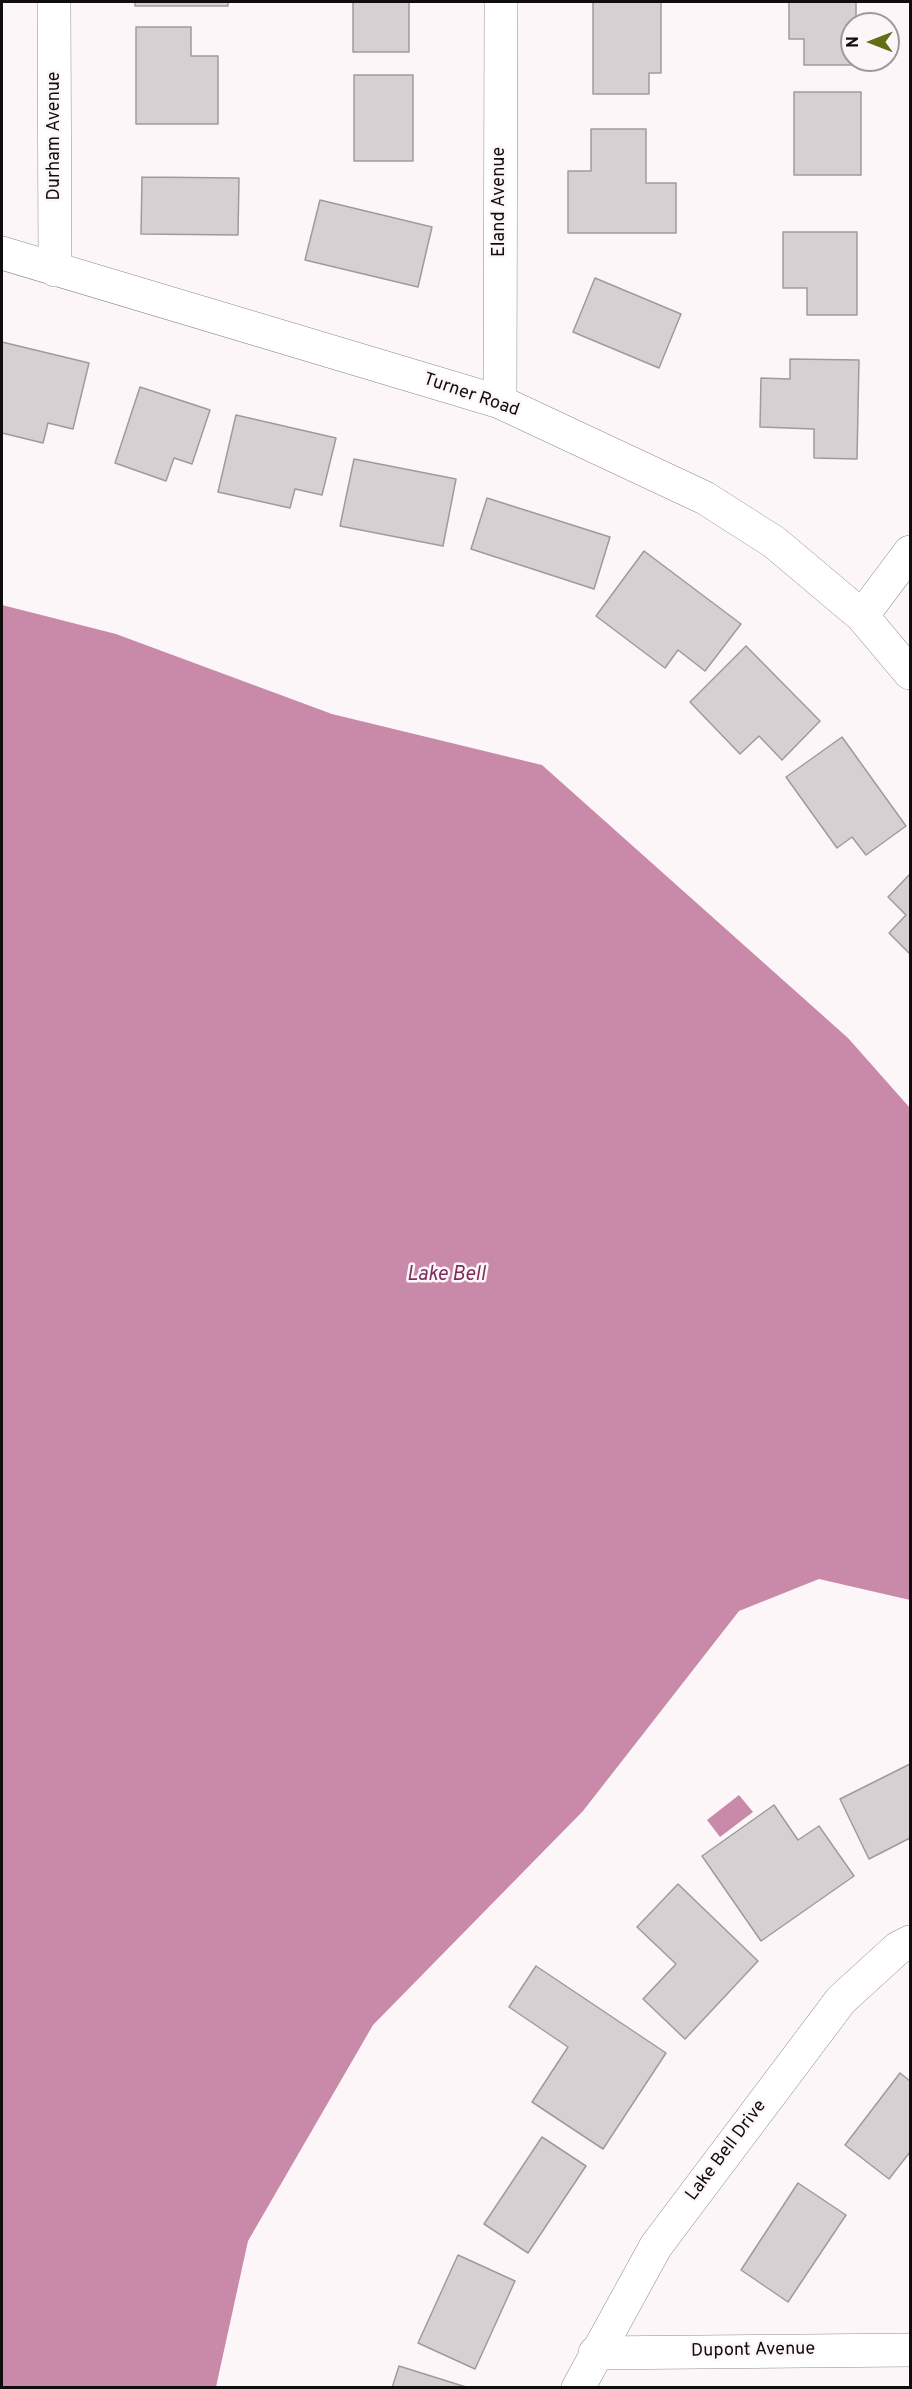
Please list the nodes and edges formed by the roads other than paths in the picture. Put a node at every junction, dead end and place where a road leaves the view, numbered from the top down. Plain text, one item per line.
1 (54, 2) edge
2 (501, 2) edge
3 (2, 253) edge
4 (55, 270) junction
5 (500, 402) junction
6 (910, 552) edge
7 (862, 616) junction
8 (910, 673) edge
9 (910, 1942) edge
10 (910, 2350) edge
11 (596, 2353) junction
12 (578, 2388) edge

1 - 4 street, Durham Avenue
2 - 5 street, Eland Avenue
3 - 4 street, Turner Road
4 - 5 street, Turner Road
5 - 7 street, Turner Road
6 - 7 street
7 - 8 street, Turner Road
9 - 11 street, Lake Bell Drive
10 - 11 street, Dupont Avenue
11 - 12 street, Lake Bell Drive

